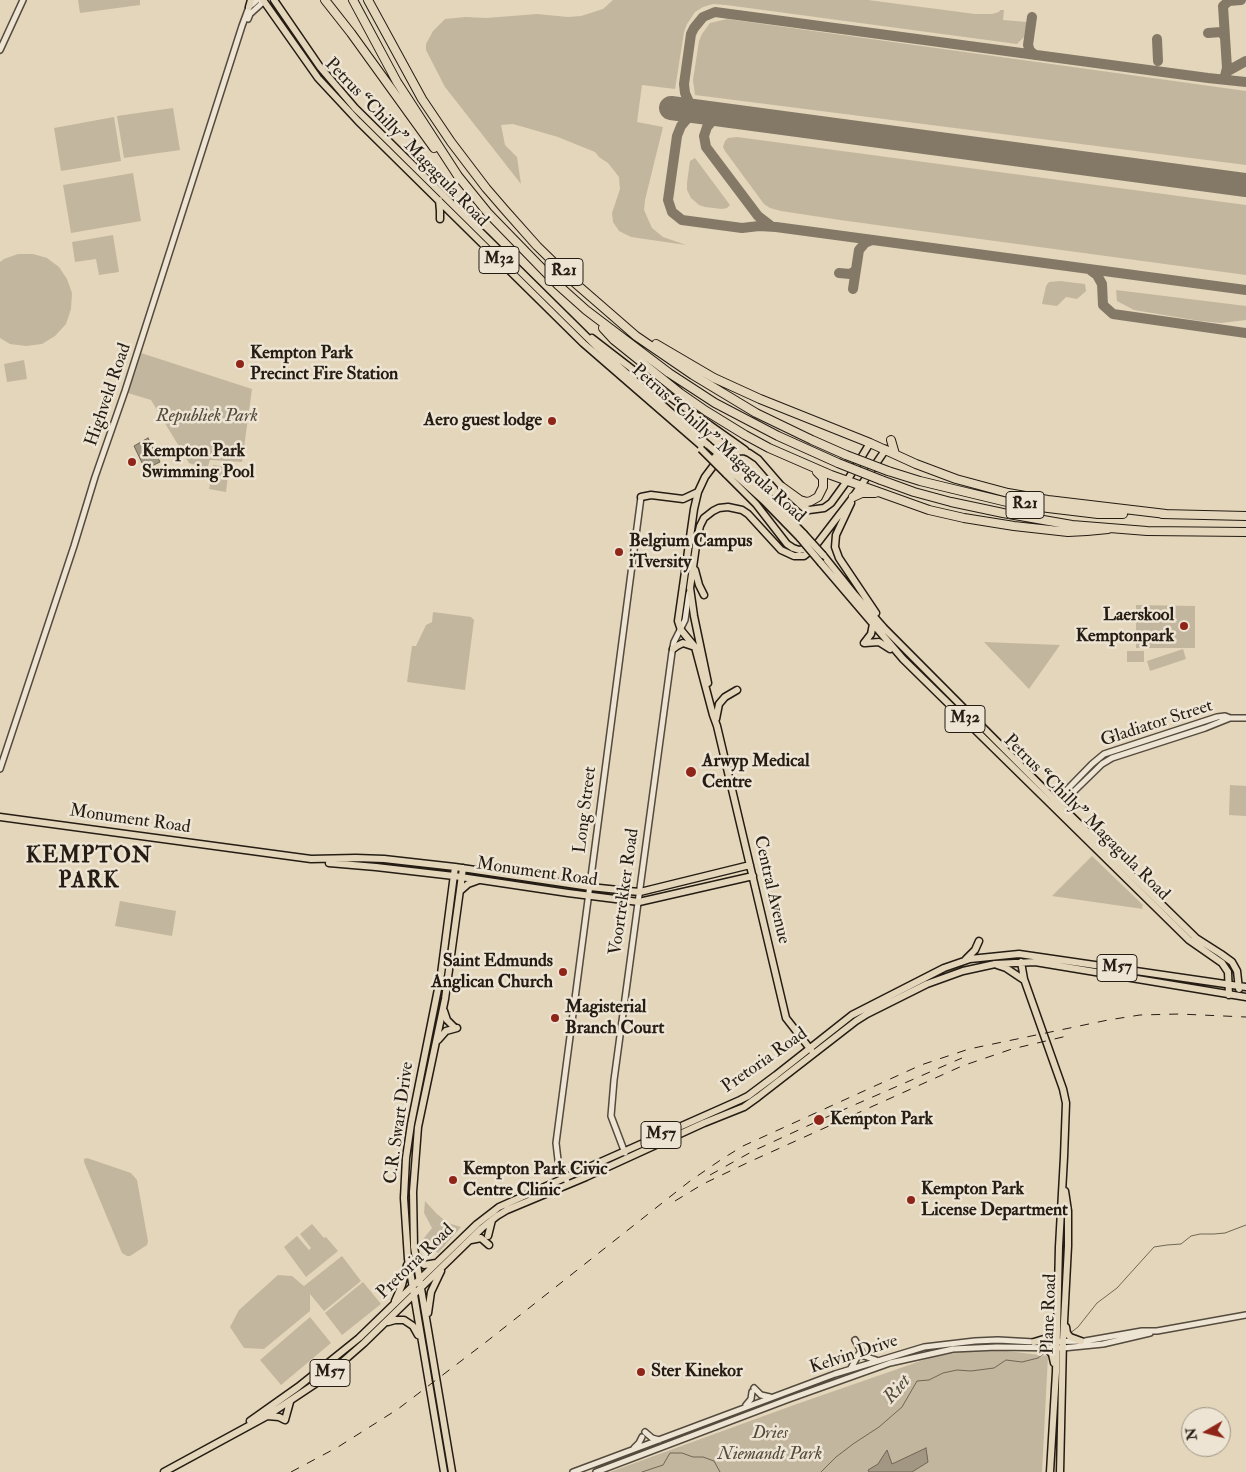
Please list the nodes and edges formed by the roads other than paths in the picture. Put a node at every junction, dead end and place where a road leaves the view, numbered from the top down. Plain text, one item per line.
1 (23, 0) edge
2 (258, 0) edge
3 (263, 0) edge
4 (325, 0) edge
5 (353, 0) edge
6 (368, 0) edge
7 (275, 1) edge
8 (250, 3) edge
9 (242, 29) junction
10 (0, 50) edge
11 (458, 176) junction
12 (439, 200) junction
13 (440, 219) dead end
14 (586, 310) junction
15 (613, 316) junction
16 (584, 334) junction
17 (891, 440) dead end
18 (870, 443) junction
19 (704, 447) junction
20 (886, 449) junction
21 (749, 453) junction
22 (896, 454) junction
23 (801, 463) junction
24 (731, 471) junction
25 (847, 481) junction
26 (860, 486) junction
27 (782, 487) junction
28 (698, 492) junction
29 (882, 494) junction
30 (642, 497) joint
31 (853, 498) junction
32 (1166, 514) junction
33 (1246, 516) edge
34 (1108, 528) junction
35 (1246, 532) edge
36 (825, 533) junction
37 (802, 536) junction
38 (694, 566) junction
39 (687, 587) junction
40 (704, 595) dead end
41 (873, 624) junction
42 (884, 628) junction
43 (681, 630) junction
44 (695, 647) junction
45 (673, 649) junction
46 (903, 659) junction
47 (737, 690) dead end
48 (710, 696) junction
49 (1230, 718) junction
50 (1246, 718) edge
51 (716, 722) junction
52 (1193, 724) junction
53 (1196, 731) junction
54 (1109, 752) junction
55 (1112, 758) junction
56 (0, 769) edge
57 (1080, 776) junction
58 (1085, 781) junction
59 (1056, 805) junction
60 (0, 817) edge
61 (316, 860) junction
62 (750, 864) junction
63 (455, 867) junction
64 (463, 868) junction
65 (454, 876) junction
66 (753, 876) junction
67 (462, 877) junction
68 (480, 880) junction
69 (590, 887) junction
70 (460, 891) junction
71 (640, 892) junction
72 (589, 896) junction
73 (639, 902) junction
74 (1006, 954) junction
75 (1029, 954) junction
76 (990, 956) junction
77 (962, 961) junction
78 (1021, 962) junction
79 (1039, 963) junction
80 (995, 964) junction
81 (1228, 972) junction
82 (1152, 973) junction
83 (1024, 979) junction
84 (1149, 980) junction
85 (1220, 983) junction
86 (1229, 984) junction
87 (1242, 986) edge
88 (1229, 995) junction
89 (1242, 996) edge
90 (445, 999) junction
91 (435, 1044) junction
92 (812, 1051) junction
93 (626, 1154) junction
94 (1064, 1157) junction
95 (566, 1181) junction
96 (492, 1220) junction
97 (488, 1236) dead end
98 (470, 1240) junction
99 (489, 1245) dead end
100 (414, 1247) junction
101 (1064, 1247) dead end
102 (408, 1260) junction
103 (437, 1263) junction
104 (445, 1263) junction
105 (420, 1280) junction
106 (1059, 1286) junction
107 (412, 1288) junction
108 (421, 1288) junction
109 (414, 1296) junction
110 (392, 1306) junction
111 (1058, 1312) junction
112 (1246, 1315) edge
113 (1064, 1318) junction
114 (384, 1324) junction
115 (428, 1328) junction
116 (1157, 1331) junction
117 (855, 1340) dead end
118 (1081, 1341) junction
119 (1034, 1342) junction
120 (422, 1343) junction
121 (1060, 1345) junction
122 (1046, 1348) junction
123 (859, 1354) dead end
124 (877, 1360) junction
125 (850, 1368) junction
126 (1056, 1372) junction
127 (272, 1396) dead end
128 (774, 1396) junction
129 (283, 1398) junction
130 (291, 1401) junction
131 (744, 1407) junction
132 (267, 1416) junction
133 (233, 1434) junction
134 (659, 1440) junction
135 (632, 1450) junction
136 (443, 1471) edge
137 (164, 1472) edge
138 (452, 1472) edge
139 (572, 1472) edge
140 (596, 1472) edge
141 (1050, 1472) edge
142 (1060, 1472) edge

1 - 10 street
2 - 8 street, Highveld Road
3 - 9 street, Highveld Road
3 - 12 main road, Petrus “Chilly” Magagula Road / M32
4 - 11 highway
5 - 11 highway, R21
6 - 15 highway, R21
7 - 16 main road, Petrus “Chilly” Magagula Road / M32
8 - 9 street, Highveld Road
9 - 56 street, Highveld Road
11 - 14 highway, R21
12 - 13 main road
12 - 19 main road, Petrus “Chilly” Magagula Road / M32
14 - 23 highway
14 - 34 highway, R21, bridge
15 - 18 highway
15 - 32 highway, R21, bridge
16 - 19 main road, Petrus “Chilly” Magagula Road / M32
16 - 21 main road
17 - 22 highway
18 - 20 highway
18 - 25 main road
19 - 24 main road, Petrus “Chilly” Magagula Road / M32, bridge
19 - 24 main road, bridge
20 - 22 highway
20 - 26 main road
21 - 27 main road
21 - 28 main road
22 - 32 highway
23 - 25 highway
23 - 27 highway
24 - 36 main road
24 - 37 main road, Petrus “Chilly” Magagula Road / M32
25 - 26 highway
25 - 27 main road
26 - 29 highway
26 - 31 main road
28 - 30 main road
28 - 39 main road
29 - 31 highway
29 - 34 highway
30 - 69 street, Long Street
31 - 36 main road
31 - 42 main road
32 - 33 highway, R21
34 - 35 highway, R21
36 - 38 main road, Voortrekker Road
37 - 41 main road, Petrus “Chilly” Magagula Road / M32, bridge
37 - 42 main road, Petrus “Chilly” Magagula Road / M32, bridge
38 - 39 main road, Voortrekker Road
38 - 40 main road
39 - 43 main road, Voortrekker Road
39 - 48 main road, Central Avenue
41 - 46 main road, Petrus “Chilly” Magagula Road / M32
41 - 46 main road
42 - 59 main road, Petrus “Chilly” Magagula Road / M32
43 - 44 main road
43 - 45 street, Voortrekker Road
44 - 45 main road
44 - 48 main road
45 - 71 street, Voortrekker Road
46 - 59 main road, Petrus “Chilly” Magagula Road / M32
47 - 51 main road
48 - 51 main road, Central Avenue
49 - 50 street, Gladiator Street
49 - 52 street, Gladiator Street
49 - 53 street, Gladiator Street
51 - 62 main road, Central Avenue
52 - 53 street
52 - 54 street, Gladiator Street
53 - 55 street, Gladiator Street
54 - 55 street
54 - 57 street, Gladiator Street
55 - 58 street, Gladiator Street
57 - 58 street
57 - 59 street, Gladiator Street
58 - 59 street, Gladiator Street
59 - 81 main road, Petrus “Chilly” Magagula Road / M32
59 - 87 main road, Petrus “Chilly” Magagula Road / M32
60 - 61 main road, Monument Road
61 - 63 main road, Monument Road
61 - 65 main road, Monument Road
62 - 66 main road, Central Avenue
62 - 71 main road, Monument Road
63 - 64 main road, Monument Road
63 - 65 main road, C.R. Swart Drive
64 - 67 main road, C.R. Swart Drive
64 - 69 main road, Monument Road
65 - 67 main road, Monument Road
65 - 102 main road, C.R. Swart Drive
66 - 73 main road, Monument Road
66 - 92 main road, Central Avenue
67 - 68 main road, Monument Road
67 - 70 main road, C.R. Swart Drive
68 - 70 main road
68 - 72 main road, Monument Road
69 - 71 main road, Monument Road
69 - 72 street, Long Street
70 - 90 main road, C.R. Swart Drive
71 - 73 street, Voortrekker Road
72 - 73 main road, Monument Road
72 - 95 street, Long Street
73 - 93 street, Voortrekker Road
74 - 75 main road, Pretoria Road / M57
74 - 76 main road, Pretoria Road / M57
74 - 78 main road
75 - 78 main road
75 - 82 main road, Pretoria Road / M57
76 - 77 main road, Pretoria Road / M57
76 - 77 main road
77 - 92 main road, Pretoria Road / M57
78 - 79 main road, Pretoria Road / M57
78 - 80 main road, Pretoria Road / M57
78 - 83 main road, Plane Road
79 - 83 main road
79 - 84 main road, Pretoria Road / M57
80 - 83 main road
80 - 92 main road, Pretoria Road / M57
81 - 85 main road
81 - 86 main road
82 - 84 main road
82 - 85 main road, Pretoria Road / M57
83 - 94 main road, Plane Road
84 - 88 main road, Pretoria Road / M57
85 - 86 main road, Pretoria Road / M57
86 - 87 main road, Pretoria Road / M57
86 - 88 main road
87 - 89 main road, M32
88 - 89 main road, Pretoria Road / M57
90 - 91 main road, C.R. Swart Drive
90 - 91 main road
91 - 100 main road, C.R. Swart Drive
92 - 93 main road, Pretoria Road / M57
93 - 95 main road, Pretoria Road / M57
94 - 106 main road, Plane Road
94 - 113 main road, Plane Road
95 - 96 main road, Pretoria Road / M57
95 - 103 main road, Pretoria Road / M57
96 - 97 main road
96 - 98 main road, Pretoria Road / M57
98 - 99 main road
98 - 104 main road, Pretoria Road / M57
100 - 103 main road
100 - 105 main road, C.R. Swart Drive
101 - 106 main road
102 - 107 main road, C.R. Swart Drive
102 - 110 main road
103 - 105 main road, Pretoria Road / M57
104 - 108 main road, Pretoria Road / M57
104 - 115 main road
105 - 107 main road, Pretoria Road / M57
105 - 108 main road, C.R. Swart Drive
106 - 111 main road, Plane Road
107 - 109 main road, C.R. Swart Drive
107 - 110 main road, Pretoria Road / M57
108 - 109 main road, Pretoria Road / M57
108 - 115 main road, C.R. Swart Drive
109 - 114 main road, Pretoria Road / M57
109 - 120 main road, C.R. Swart Drive
110 - 129 main road, Pretoria Road / M57
111 - 119 main road
111 - 121 main road, Plane Road
112 - 116 street, Kelvin Drive
113 - 118 main road
113 - 121 main road, Plane Road
114 - 120 main road
114 - 130 main road, Pretoria Road / M57
115 - 138 main road, C.R. Swart Drive
116 - 118 street, Kelvin Drive
116 - 121 street, Kelvin Drive
117 - 124 street
118 - 121 street, Kelvin Drive
119 - 121 street, Kelvin Drive
119 - 124 street, Kelvin Drive
120 - 136 main road, C.R. Swart Drive
121 - 122 street, Kelvin Drive
121 - 126 main road, Plane Road
121 - 142 main road, Plane Road
122 - 126 main road
122 - 140 street, Kelvin Drive
123 - 125 street
124 - 125 street, Kelvin Drive
125 - 128 street, Kelvin Drive
126 - 141 main road, Plane Road
127 - 129 main road
128 - 131 street, Kelvin Drive
128 - 131 street
129 - 133 main road, Pretoria Road / M57
130 - 132 main road, Pretoria Road / M57
130 - 132 main road
131 - 134 street, Kelvin Drive
132 - 133 main road, Pretoria Road / M57
133 - 137 main road, Pretoria Road / M57
134 - 135 street, Kelvin Drive
134 - 135 street
135 - 139 street, Kelvin Drive

